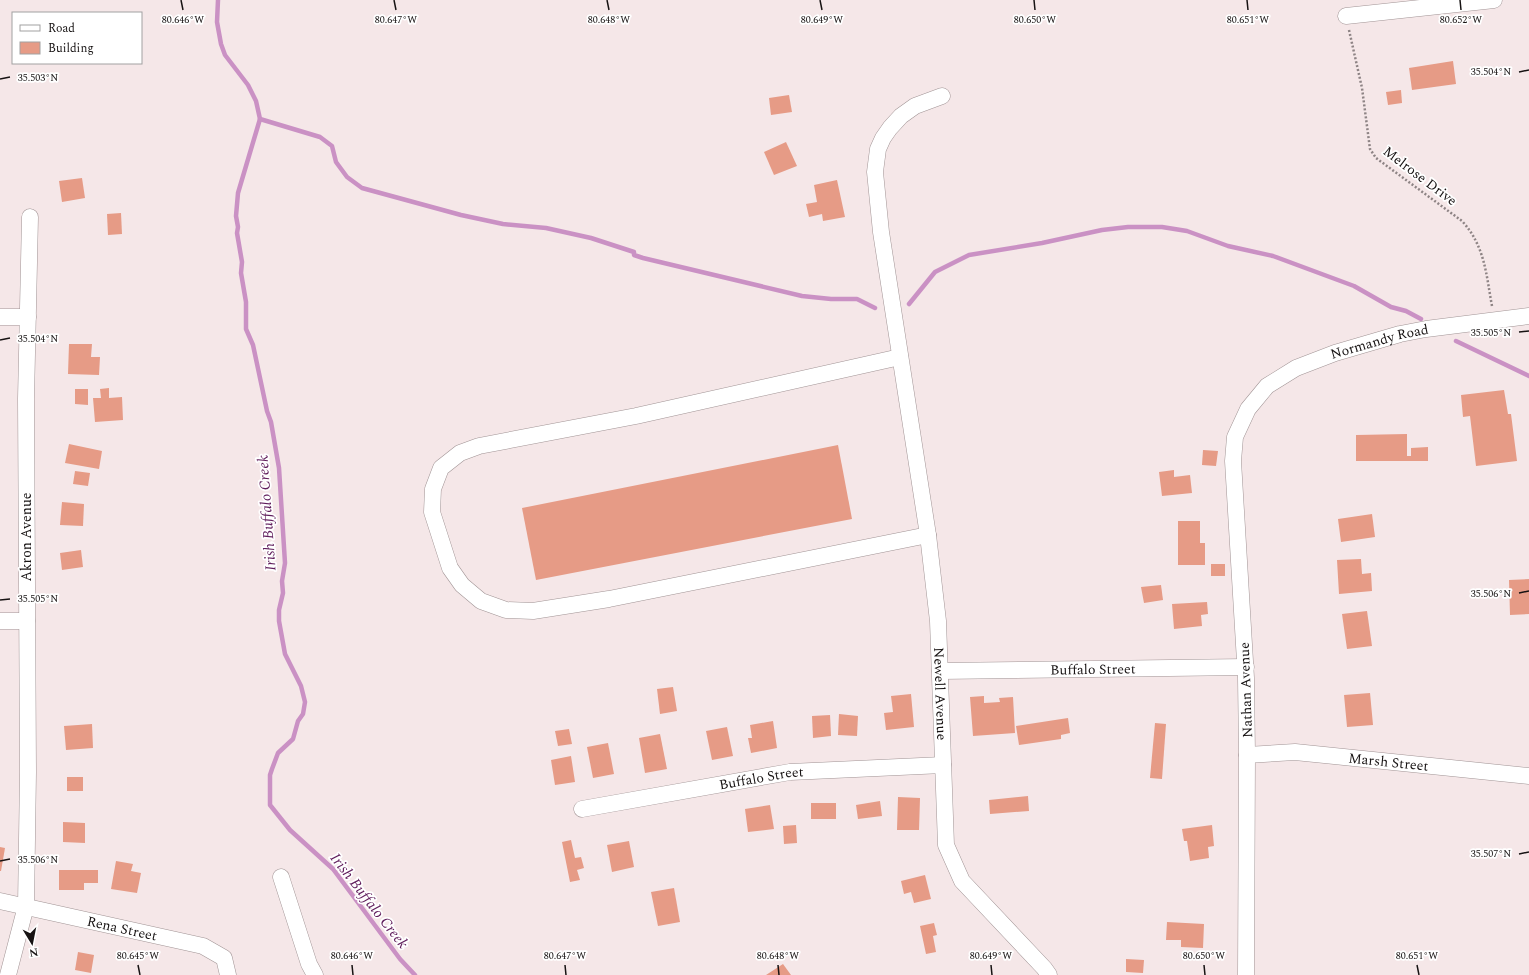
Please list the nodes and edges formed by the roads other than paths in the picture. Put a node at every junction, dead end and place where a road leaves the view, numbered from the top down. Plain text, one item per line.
1 (1494, 0) edge
2 (1346, 16) road end
3 (942, 96) dead end
4 (30, 217) dead end
5 (1529, 316) edge
6 (0, 317) edge
7 (28, 317) junction
8 (900, 357) junction
9 (1248, 409) joint
10 (928, 536) junction
11 (0, 621) edge
12 (27, 621) junction
13 (1246, 667) junction
14 (940, 671) junction
15 (1247, 755) junction
16 (943, 765) junction
17 (1529, 776) edge
18 (582, 809) dead end
19 (281, 878) dead end
20 (0, 901) edge
21 (26, 906) junction
22 (8, 975) edge
23 (228, 975) edge
24 (315, 975) edge
25 (1049, 975) edge
26 (1246, 975) edge

1 - 2 street
3 - 8 street, Newell Avenue
4 - 7 street, Akron Avenue
5 - 9 street, Normandy Road
6 - 7 street
7 - 12 street, Akron Avenue
8 - 10 street, Newell Avenue
8 - 10 street
9 - 13 street, Nathan Avenue
10 - 14 street, Newell Avenue
11 - 12 street
12 - 21 street, Akron Avenue
13 - 14 street, Buffalo Street
13 - 15 street, Nathan Avenue
14 - 16 street, Newell Avenue
15 - 17 street, Marsh Street
15 - 26 street, Nathan Avenue
16 - 18 street, Buffalo Street
16 - 25 street, Newell Avenue
19 - 24 street
20 - 21 street, Rena Street
21 - 22 street, Akron Avenue
21 - 23 street, Rena Street

